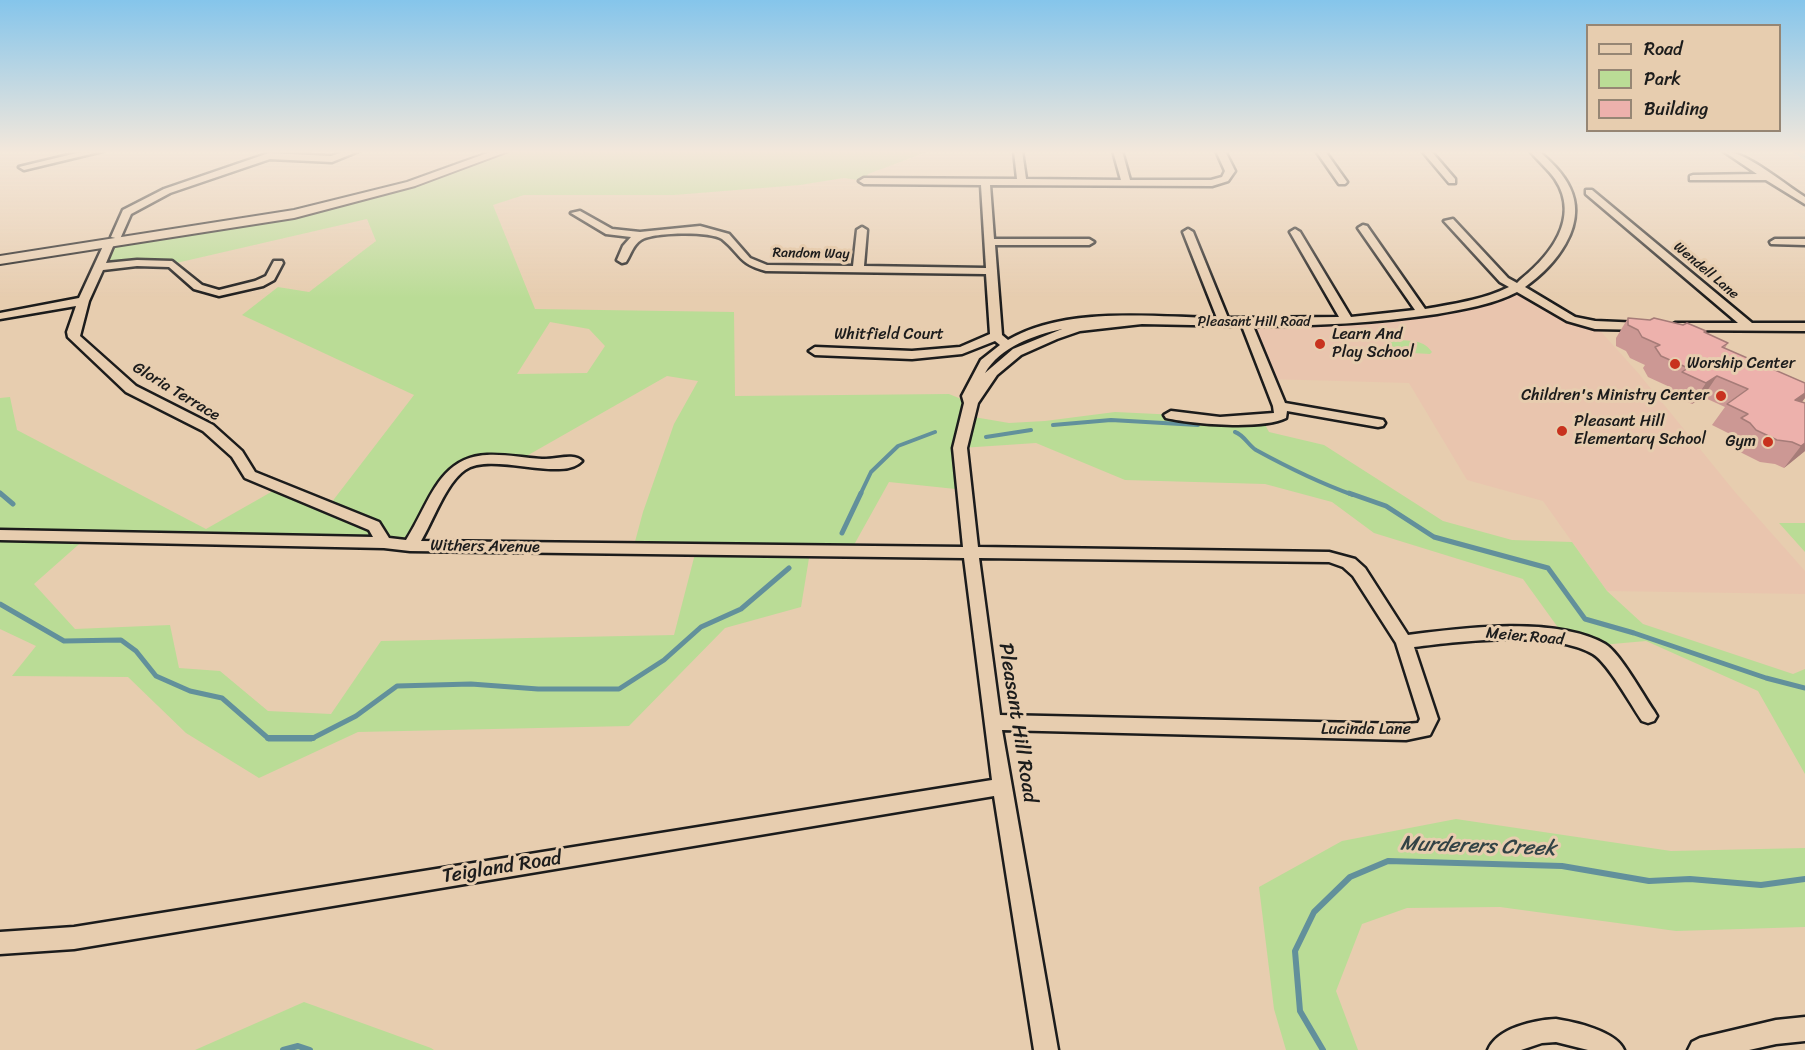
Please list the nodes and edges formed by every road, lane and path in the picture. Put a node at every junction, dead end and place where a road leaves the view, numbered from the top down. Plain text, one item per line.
1 (149, 200) edge
2 (329, 200) edge
3 (349, 200) edge
4 (987, 200) edge
5 (1569, 200) edge
6 (1598, 200) edge
7 (576, 213) dead end
8 (1449, 221) dead end
9 (1363, 228) dead end
10 (862, 230) dead end
11 (1188, 232) dead end
12 (1295, 232) dead end
13 (640, 235) junction
14 (112, 241) junction
15 (990, 242) junction
16 (1775, 242) dead end
17 (1805, 242) edge
18 (1089, 243) dead end
19 (0, 254) edge
20 (0, 260) edge
21 (621, 260) dead end
22 (278, 263) dead end
23 (99, 267) junction
24 (858, 270) junction
25 (993, 271) junction
26 (1518, 287) junction
27 (83, 301) junction
28 (1423, 314) junction
29 (0, 316) edge
30 (1224, 322) junction
31 (1246, 322) junction
32 (1348, 322) junction
33 (1749, 327) junction
34 (1805, 327) edge
35 (996, 336) junction
36 (1012, 349) junction
37 (815, 351) dead end
38 (1280, 406) junction
39 (1171, 415) dead end
40 (1377, 423) dead end
41 (575, 461) dead end
42 (0, 535) edge
43 (384, 543) junction
44 (410, 546) junction
45 (971, 554) junction
46 (1404, 642) junction
47 (1648, 716) dead end
48 (992, 722) junction
49 (1004, 786) junction
50 (0, 943) edge
51 (1805, 1029) edge
52 (1046, 1050) edge
53 (1500, 1050) edge
54 (1612, 1050) edge
55 (1700, 1050) edge

1 - 14 street, Gloria Terrace
2 - 14 main road
3 - 14 main road
4 - 15 street
5 - 26 street, Pleasant Hill Road
6 - 33 street, Wendell Lane
7 - 13 street, Random Way
8 - 26 street
9 - 28 street
10 - 24 street
11 - 30 street
12 - 32 street
13 - 21 street
13 - 24 street, Random Way
14 - 19 main road
14 - 20 main road
14 - 23 street, Gloria Terrace
15 - 18 street
15 - 25 street
16 - 17 street
22 - 23 street
23 - 27 street, Gloria Terrace
24 - 25 street, Random Way
25 - 35 street
26 - 28 street, Pleasant Hill Road
26 - 33 street
27 - 29 street
27 - 43 street, Gloria Terrace
28 - 32 street, Pleasant Hill Road
30 - 31 street, Pleasant Hill Road
30 - 36 street, Pleasant Hill Road
31 - 32 street, Pleasant Hill Road
31 - 38 street
33 - 34 street
35 - 36 street
35 - 37 street, Whitfield Court
36 - 45 street, Pleasant Hill Road
38 - 39 street
38 - 40 street
41 - 44 street
42 - 43 street, Withers Avenue
43 - 44 street, Withers Avenue
44 - 45 street, Withers Avenue
45 - 46 street, Lucinda Lane
45 - 48 street, Pleasant Hill Road
46 - 47 street, Meier Road
46 - 48 street, Lucinda Lane
48 - 49 street, Pleasant Hill Road
49 - 50 street, Teigland Road
49 - 52 street, Pleasant Hill Road
51 - 55 street
53 - 54 street

